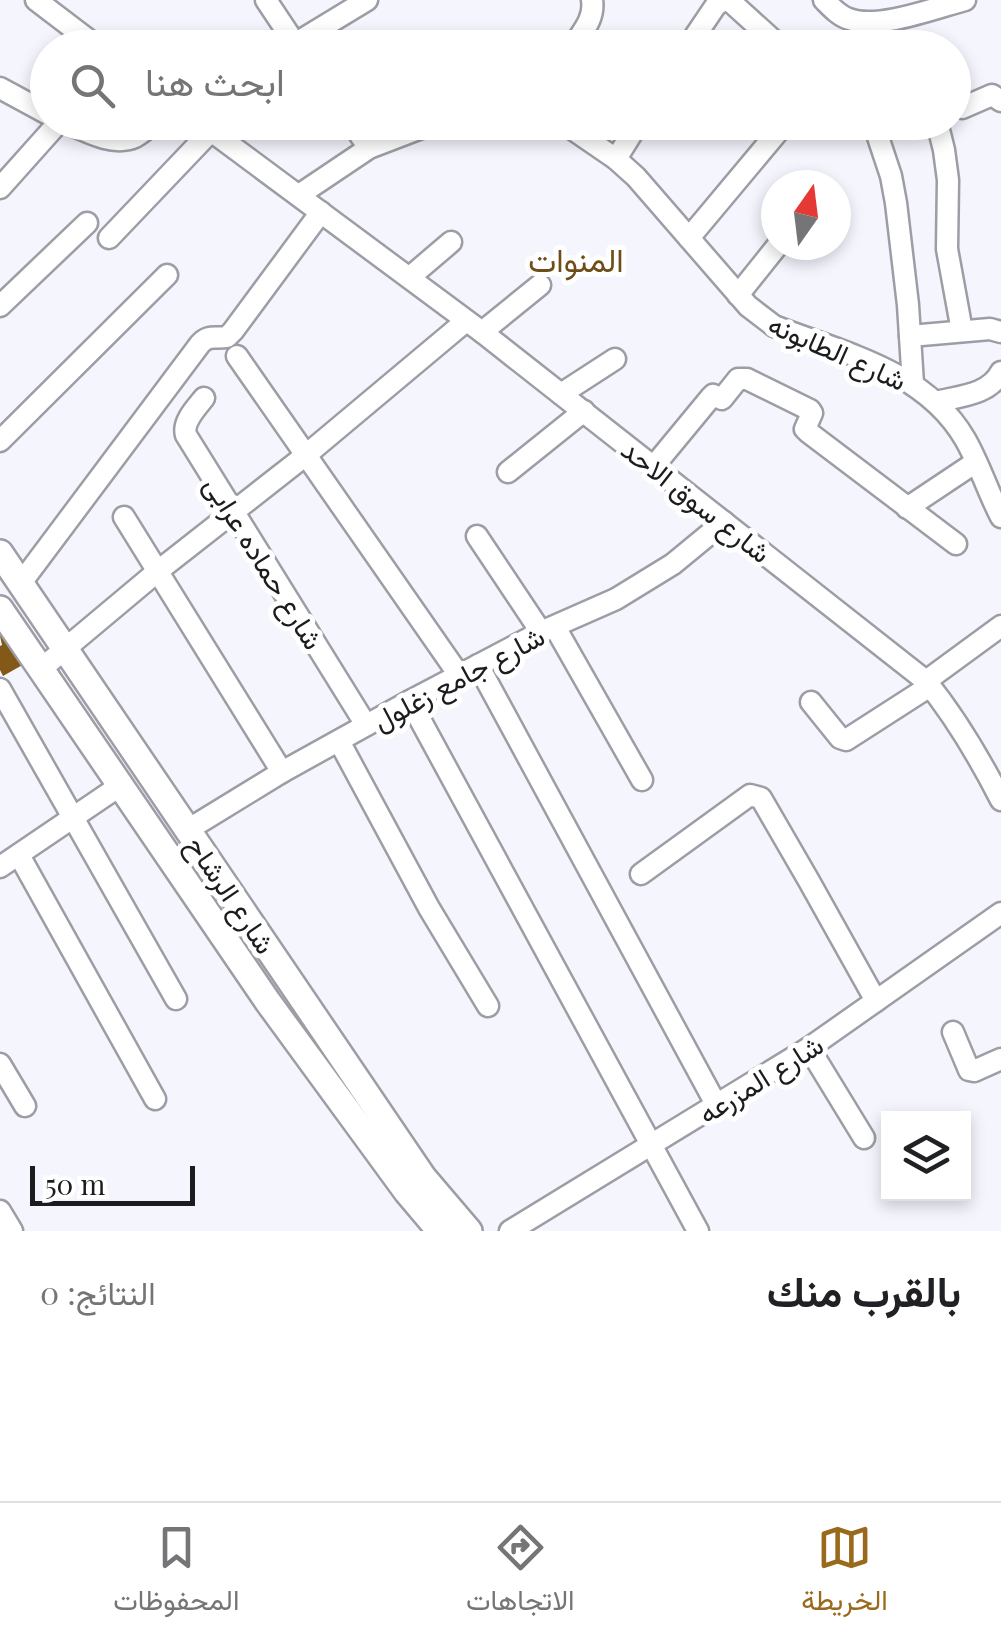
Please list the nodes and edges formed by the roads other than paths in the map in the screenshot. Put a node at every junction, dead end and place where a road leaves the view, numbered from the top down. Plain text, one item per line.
1 (36, 0) edge
2 (266, 0) edge
3 (368, 0) edge
4 (592, 0) edge
5 (824, 0) edge
6 (965, 0) edge
7 (888, 10) edge
8 (75, 30) edge
9 (284, 30) edge
10 (320, 30) edge
11 (584, 30) edge
12 (699, 30) edge
13 (762, 30) edge
14 (0, 88) edge
15 (1001, 100) edge
16 (30, 104) edge
17 (971, 104) edge
18 (45, 140) edge
19 (194, 140) edge
20 (223, 140) edge
21 (363, 140) edge
22 (390, 140) edge
23 (588, 140) edge
24 (628, 140) edge
25 (771, 140) edge
26 (879, 140) edge
27 (942, 140) edge
28 (369, 148) junction
29 (616, 159) junction
30 (0, 188) edge
31 (299, 194) junction
32 (321, 212) junction
33 (87, 222) dead end
34 (108, 238) dead end
35 (689, 238) junction
36 (451, 242) dead end
37 (766, 260) edge
38 (167, 275) dead end
39 (410, 277) junction
40 (540, 285) dead end
41 (738, 294) junction
42 (0, 306) edge
43 (474, 326) junction
44 (962, 331) junction
45 (1001, 332) edge
46 (910, 336) junction
47 (237, 356) dead end
48 (615, 359) dead end
49 (1001, 372) edge
50 (913, 384) junction
51 (561, 394) junction
52 (204, 398) dead end
53 (936, 402) junction
54 (584, 411) junction
55 (0, 441) edge
56 (306, 455) junction
57 (976, 462) junction
58 (654, 466) junction
59 (508, 472) dead end
60 (907, 508) junction
61 (234, 512) junction
62 (124, 516) dead end
63 (1001, 517) edge
64 (724, 522) junction
65 (477, 536) dead end
66 (956, 544) dead end
67 (1, 555) edge
68 (158, 571) junction
69 (20, 583) junction
70 (4, 621) edge
71 (1001, 626) edge
72 (548, 629) junction
73 (65, 648) junction
74 (41, 668) junction
75 (468, 670) junction
76 (928, 683) junction
77 (0, 690) edge
78 (410, 701) junction
79 (810, 702) dead end
80 (366, 725) junction
81 (339, 740) junction
82 (992, 760) edge
83 (282, 772) junction
84 (642, 780) dead end
85 (120, 785) junction
86 (1001, 800) edge
87 (73, 818) junction
88 (188, 829) junction
89 (19, 855) junction
90 (0, 867) edge
91 (641, 874) dead end
92 (1001, 914) edge
93 (176, 999) dead end
94 (876, 1001) junction
95 (488, 1006) dead end
96 (953, 1032) dead end
97 (809, 1048) junction
98 (1001, 1059) edge
99 (0, 1064) edge
100 (155, 1100) dead end
101 (25, 1106) dead end
102 (717, 1106) junction
103 (864, 1138) dead end
104 (653, 1146) junction
105 (0, 1211) edge
106 (12, 1231) edge
107 (440, 1231) edge
108 (469, 1231) edge
109 (510, 1231) edge
110 (698, 1231) edge

1 - 8 street
2 - 9 street
3 - 10 street
4 - 11 street
5 - 7 street
6 - 7 street
12 - 13 street
14 - 16 street
15 - 17 street
18 - 30 street
19 - 34 street
20 - 31 street, شارع سوق الاحد
21 - 28 street
22 - 28 street
23 - 29 street, شارع الطابونه
24 - 29 street
25 - 35 street
26 - 46 street
27 - 44 street
28 - 31 street
29 - 35 street, شارع الطابونه
31 - 32 street, شارع سوق الاحد
32 - 39 street, شارع سوق الاحد
32 - 69 street
33 - 42 street
35 - 41 street, شارع الطابونه
36 - 39 street
37 - 41 street
38 - 55 street
39 - 43 street, شارع سوق الاحد
40 - 43 street
41 - 50 street, شارع الطابونه
43 - 51 street, شارع سوق الاحد
43 - 56 street
44 - 45 street
44 - 46 street
46 - 50 street
47 - 56 street
48 - 51 street
49 - 53 street
50 - 53 street, شارع الطابونه
51 - 54 street, شارع سوق الاحد
52 - 61 street, شارع حماده عرابى
53 - 57 street, شارع الطابونه
54 - 58 street, شارع سوق الاحد
54 - 59 street
56 - 61 street
56 - 75 street
57 - 60 street
57 - 63 street, شارع الطابونه
58 - 60 street
58 - 64 street, شارع سوق الاحد
60 - 66 street
61 - 68 street
61 - 80 street, شارع حماده عرابى
62 - 68 street
64 - 72 street, شارع جامع زغلول
64 - 76 street, شارع سوق الاحد
65 - 72 street
67 - 69 street, شارع الرشاح
68 - 73 street
68 - 83 street
69 - 73 street, شارع الرشاح
70 - 74 street, شارع الرشاح
71 - 76 street
72 - 75 street, شارع جامع زغلول
72 - 84 street
73 - 74 street
73 - 88 street, شارع الرشاح
74 - 85 street, شارع الرشاح
75 - 78 street, شارع جامع زغلول
75 - 102 street
76 - 79 street
76 - 82 street, شارع سوق الاحد
77 - 87 street
78 - 80 street, شارع جامع زغلول
78 - 104 street
80 - 81 street, شارع جامع زغلول
81 - 83 street, شارع جامع زغلول
81 - 95 street
82 - 86 street, شارع سوق الاحد
83 - 88 street, شارع جامع زغلول
85 - 87 street
85 - 107 street, شارع الرشاح
87 - 89 street
87 - 93 street
88 - 108 street, شارع الرشاح
89 - 90 street
89 - 100 street
91 - 94 street
92 - 94 street, شارع المزرعه
94 - 97 street, شارع المزرعه
96 - 98 street
97 - 102 street, شارع المزرعه
97 - 103 street
99 - 101 street
102 - 104 street, شارع المزرعه
104 - 109 street, شارع المزرعه
104 - 110 street
105 - 106 street

